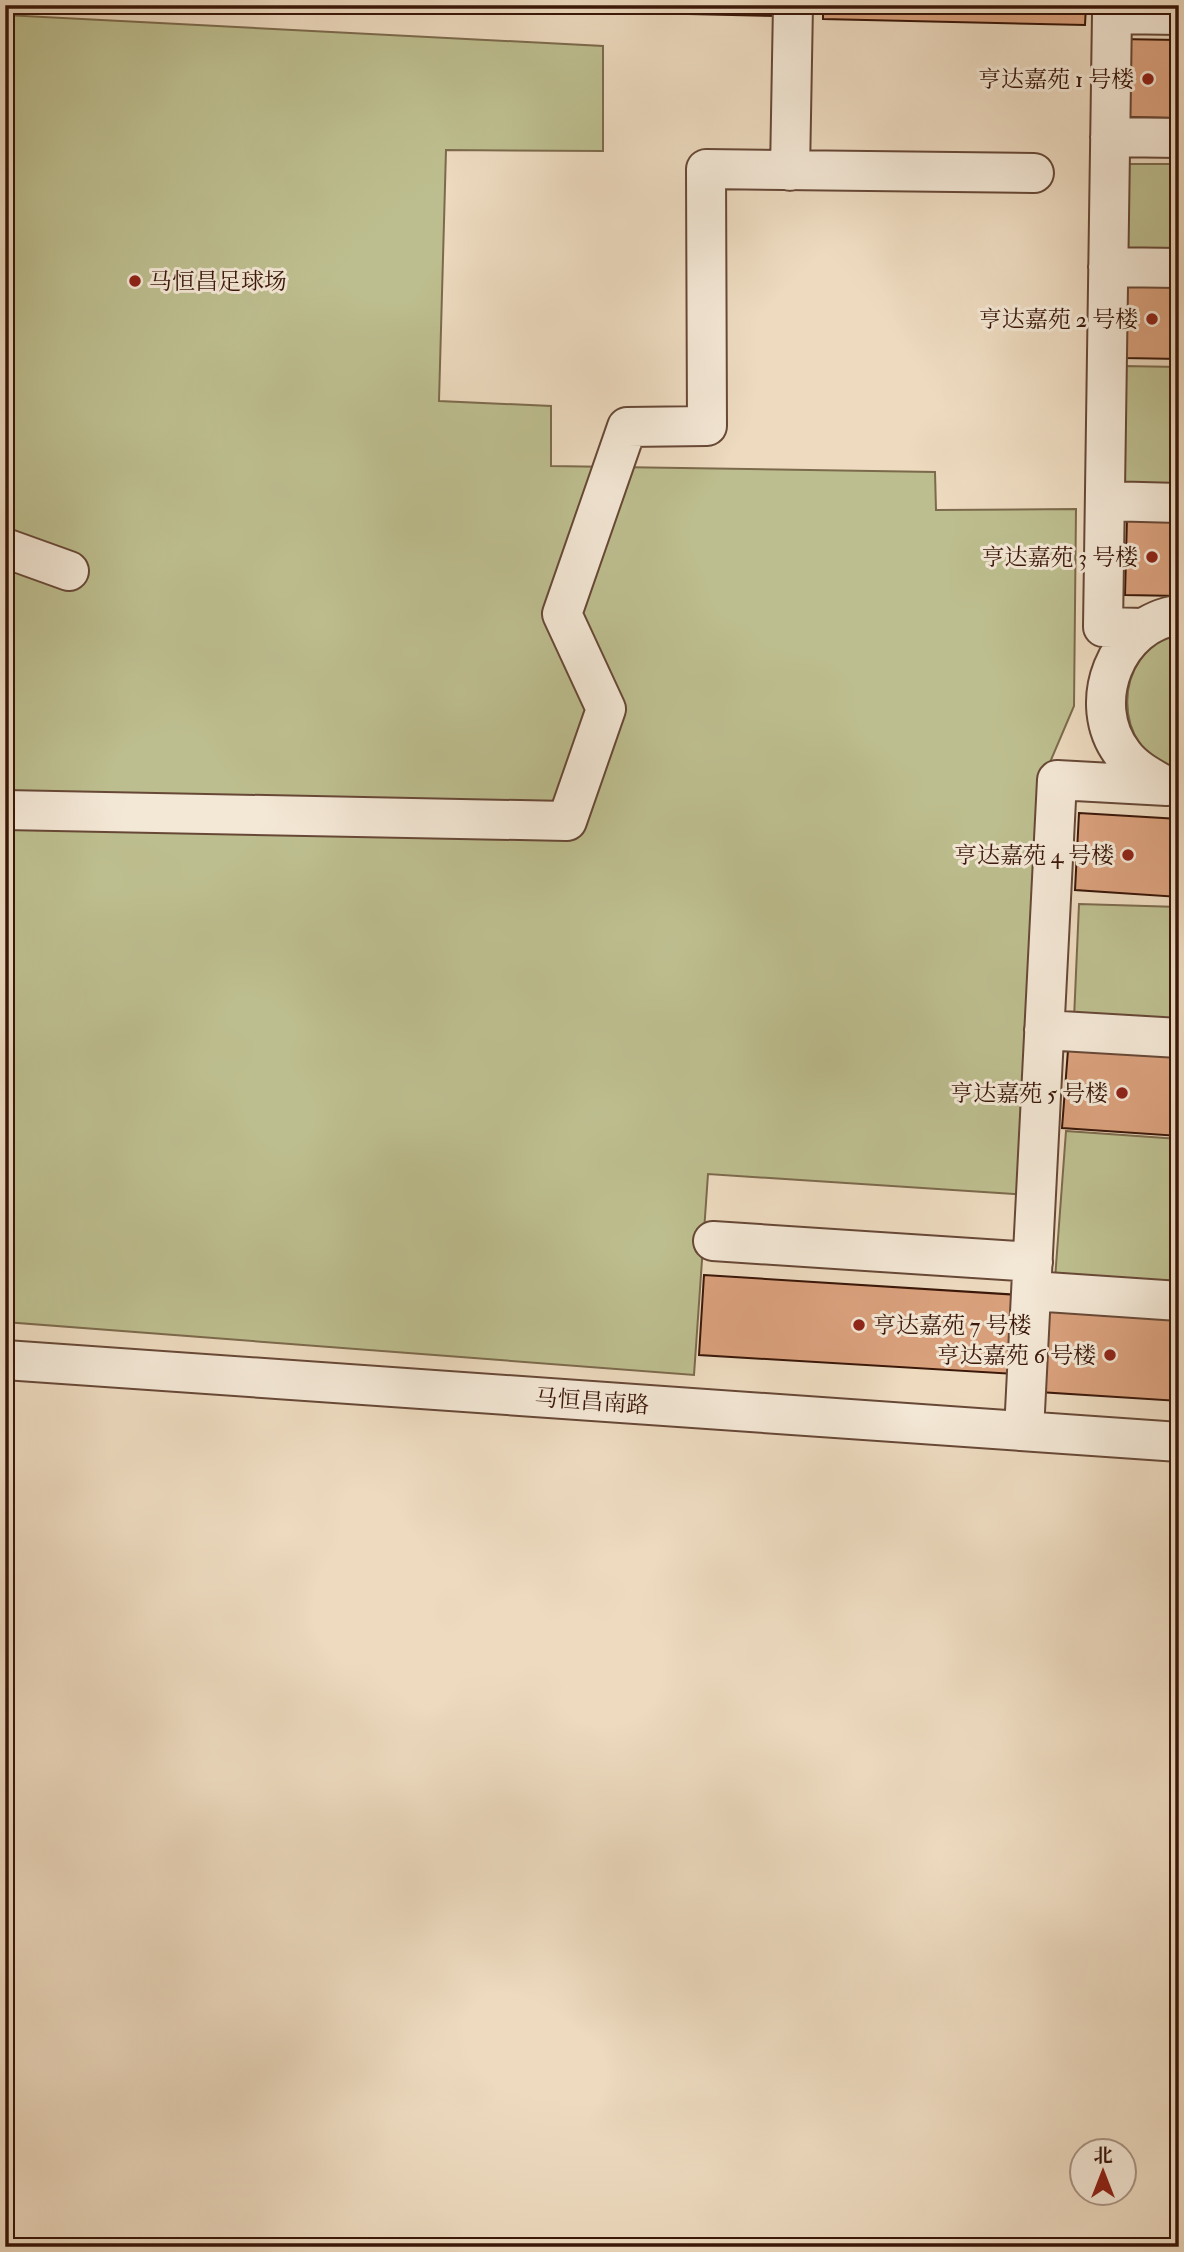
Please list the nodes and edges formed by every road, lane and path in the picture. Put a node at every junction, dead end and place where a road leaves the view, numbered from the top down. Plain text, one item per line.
1 (793, 5) edge
2 (1179, 15) edge
3 (1110, 136) junction
4 (1179, 138) edge
5 (790, 171) junction
6 (1034, 173) dead end
7 (1108, 267) junction
8 (1179, 268) edge
9 (1105, 501) junction
10 (1179, 503) edge
11 (5, 548) edge
12 (69, 571) dead end
13 (1161, 621) edge
14 (1173, 787) edge
15 (5, 810) edge
16 (1044, 1030) junction
17 (1179, 1038) edge
18 (713, 1241) dead end
19 (1032, 1277) junction
20 (1179, 1301) edge
21 (5, 1360) edge
22 (1024, 1431) junction
23 (1179, 1442) edge

1 - 5 street
2 - 3 street
3 - 4 street
3 - 7 street
5 - 6 street
5 - 15 street
7 - 8 street
7 - 9 street
9 - 10 street
9 - 13 street
11 - 12 street
13 - 14 street
14 - 16 street
16 - 17 street
16 - 19 street
18 - 19 street
19 - 20 street
19 - 22 street
21 - 22 street, 马恒昌南路
22 - 23 street, 马恒昌南路

